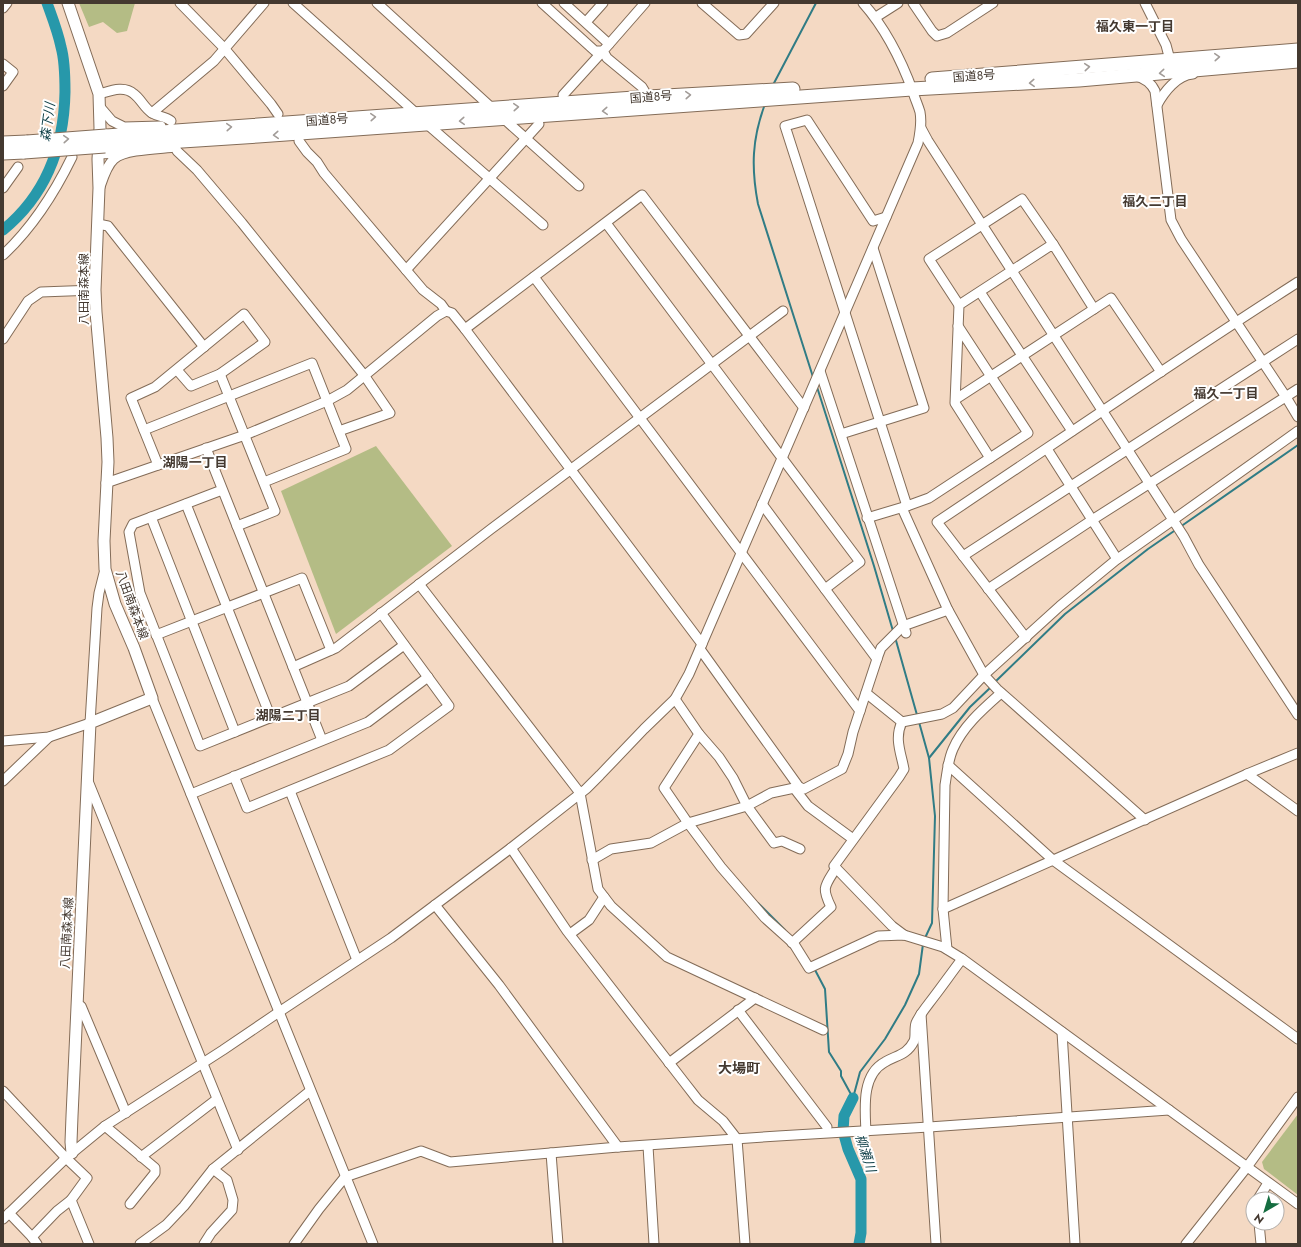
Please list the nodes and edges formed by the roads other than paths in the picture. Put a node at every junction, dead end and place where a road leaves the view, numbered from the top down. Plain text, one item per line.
1 (7, 3) edge
2 (68, 3) edge
3 (180, 3) edge
4 (264, 3) edge
5 (293, 3) edge
6 (377, 3) edge
7 (542, 3) edge
8 (564, 3) edge
9 (602, 3) edge
10 (645, 3) edge
11 (702, 3) edge
12 (774, 3) edge
13 (863, 3) edge
14 (898, 3) edge
15 (913, 3) edge
16 (977, 3) edge
17 (993, 3) edge
18 (1145, 3) edge
19 (3, 8) edge
20 (972, 16) junction
21 (876, 17) junction
22 (586, 22) junction
23 (606, 47) junction
24 (224, 48) junction
25 (1298, 50) edge
26 (1170, 60) junction
27 (1298, 61) edge
28 (3, 64) edge
29 (1268, 64) junction
30 (1133, 76) junction
31 (910, 85) junction
32 (3, 86) edge
33 (99, 94) junction
34 (563, 95) dead end
35 (757, 95) junction
36 (648, 97) junction
37 (1157, 105) junction
38 (100, 107) junction
39 (493, 108) junction
40 (152, 113) junction
41 (278, 114) dead end
42 (417, 114) junction
43 (504, 118) junction
44 (171, 121) dead end
45 (428, 124) junction
46 (539, 124) dead end
47 (921, 128) junction
48 (199, 129) junction
49 (258, 136) junction
50 (526, 138) junction
51 (299, 141) dead end
52 (3, 144) edge
53 (103, 145) junction
54 (25, 147) junction
55 (177, 151) dead end
56 (3, 153) edge
57 (123, 153) junction
58 (72, 157) dead end
59 (18, 167) dead end
60 (489, 178) junction
61 (579, 186) dead end
62 (3, 188) edge
63 (99, 188) junction
64 (886, 217) junction
65 (606, 223) junction
66 (98, 224) junction
67 (982, 224) junction
68 (543, 225) dead end
69 (1053, 244) junction
70 (873, 248) junction
71 (3, 255) edge
72 (406, 270) junction
73 (1012, 271) junction
74 (534, 276) junction
75 (1298, 282) edge
76 (95, 290) junction
77 (980, 292) junction
78 (959, 304) junction
79 (1094, 308) junction
80 (446, 311) junction
81 (783, 311) dead end
82 (845, 312) junction
83 (1236, 322) junction
84 (958, 326) junction
85 (465, 329) junction
86 (1054, 335) junction
87 (750, 336) junction
88 (3, 339) edge
89 (1298, 339) edge
90 (204, 346) junction
91 (1023, 356) junction
92 (1263, 362) junction
93 (712, 364) junction
94 (177, 370) junction
95 (820, 372) junction
96 (1161, 372) junction
97 (220, 374) junction
98 (364, 375) junction
99 (991, 377) junction
100 (1298, 389) edge
101 (229, 396) junction
102 (1286, 397) junction
103 (956, 399) junction
104 (327, 401) junction
105 (804, 408) junction
106 (1102, 410) junction
107 (1298, 417) edge
108 (640, 418) junction
109 (881, 422) junction
110 (144, 430) junction
111 (339, 431) junction
112 (1072, 431) junction
113 (1298, 431) edge
114 (841, 434) junction
115 (245, 435) junction
116 (206, 448) junction
117 (1047, 449) junction
118 (1127, 449) junction
119 (783, 457) junction
120 (990, 458) junction
121 (158, 465) junction
122 (570, 470) junction
123 (264, 482) junction
124 (106, 483) junction
125 (1149, 483) junction
126 (1070, 486) junction
127 (222, 490) junction
128 (186, 504) junction
129 (762, 504) junction
130 (905, 507) junction
131 (150, 517) junction
132 (867, 518) junction
133 (1092, 520) junction
134 (1174, 522) junction
135 (237, 526) junction
136 (741, 554) junction
137 (963, 556) junction
138 (1118, 559) junction
139 (105, 569) junction
140 (419, 584) junction
141 (825, 589) junction
142 (988, 589) junction
143 (264, 593) junction
144 (227, 608) junction
145 (948, 610) junction
146 (381, 613) junction
147 (191, 622) junction
148 (904, 629) junction
149 (156, 635) junction
150 (1026, 638) junction
151 (404, 645) junction
152 (701, 646) junction
153 (331, 650) junction
154 (877, 659) junction
155 (293, 667) junction
156 (985, 676) junction
157 (428, 677) junction
158 (999, 691) junction
159 (866, 693) junction
160 (152, 698) junction
161 (675, 699) junction
162 (307, 703) junction
163 (860, 711) junction
164 (1298, 714) edge
165 (270, 718) junction
166 (904, 722) junction
167 (90, 723) junction
168 (235, 732) junction
169 (699, 734) junction
170 (49, 736) junction
171 (322, 740) junction
172 (3, 741) edge
173 (1298, 753) edge
174 (948, 765) junction
175 (1248, 774) junction
176 (234, 776) junction
177 (88, 780) junction
178 (3, 781) edge
179 (797, 787) junction
180 (290, 791) junction
181 (580, 793) junction
182 (191, 794) junction
183 (747, 806) junction
184 (1298, 811) edge
185 (1145, 820) junction
186 (688, 823) junction
187 (853, 839) junction
188 (511, 848) junction
189 (800, 849) dead end
190 (592, 860) junction
191 (1052, 860) junction
192 (836, 868) junction
193 (604, 896) junction
194 (435, 905) junction
195 (943, 909) junction
196 (570, 934) junction
197 (906, 935) junction
198 (794, 941) junction
199 (943, 947) junction
200 (962, 959) junction
201 (357, 960) junction
202 (755, 998) junction
203 (77, 1005) junction
204 (738, 1010) junction
205 (279, 1012) junction
206 (921, 1014) junction
207 (823, 1030) dead end
208 (1062, 1032) junction
209 (1298, 1039) edge
210 (669, 1063) junction
211 (202, 1064) junction
212 (3, 1091) edge
213 (310, 1091) junction
214 (1298, 1097) edge
215 (216, 1099) junction
216 (1168, 1110) junction
217 (126, 1113) junction
218 (1067, 1117) junction
219 (105, 1126) junction
220 (929, 1127) junction
221 (829, 1130) junction
222 (865, 1132) junction
223 (737, 1139) junction
224 (648, 1146) junction
225 (618, 1147) junction
226 (238, 1150) junction
227 (551, 1153) junction
228 (69, 1155) junction
229 (141, 1157) junction
230 (1247, 1167) junction
231 (213, 1169) junction
232 (345, 1177) junction
233 (1268, 1182) junction
234 (1263, 1191) edge
235 (71, 1200) junction
236 (130, 1204) dead end
237 (1298, 1204) edge
238 (6, 1216) edge
239 (1260, 1231) edge
240 (34, 1240) edge
241 (88, 1244) edge
242 (140, 1244) edge
243 (204, 1244) edge
244 (294, 1244) edge
245 (373, 1244) edge
246 (558, 1244) edge
247 (654, 1244) edge
248 (745, 1244) edge
249 (936, 1244) edge
250 (1075, 1244) edge
251 (1186, 1244) edge
252 (1261, 1244) edge

1 - 19 street
2 - 33 main road, 八田南森本線
3 - 24 street
4 - 24 street
5 - 42 street
6 - 39 street
7 - 23 street
8 - 22 street
9 - 22 street
10 - 23 street
11 - 12 street
13 - 21 street
14 - 21 street
15 - 20 street
16 - 20 street
17 - 20 street
18 - 26 street
21 - 31 street
22 - 23 street
23 - 34 street
23 - 36 street
24 - 40 street
24 - 41 street
26 -> 25 highway, 国道8号
31 -> 26 highway, 国道8号
27 - 29 highway, 国道8号
28 - 32 street
29 -> 30 highway, 国道8号
29 - 37 street
30 -> 31 highway, 国道8号
30 - 37 street
31 - 35 highway, 国道8号
31 - 47 street
33 - 38 main road, 八田南森本線
33 - 40 street
36 -> 35 highway, 国道8号
35 -> 43 highway, 国道8号
39 -> 36 highway, 国道8号
37 - 83 street
38 - 48 street
38 - 53 main road, 八田南森本線
39 - 42 highway, 国道8号
40 - 44 street
48 -> 42 highway, 国道8号
43 -> 45 highway, 国道8号
43 - 50 street
45 -> 49 highway, 国道8号
45 - 60 street
46 - 50 street
47 - 64 street
47 - 67 street
48 - 53 highway, 国道8号
49 - 53 highway, 国道8号
49 - 57 street
50 - 60 street
50 - 61 street
51 - 72 street
52 - 54 highway, 国道8号
53 - 54 highway, 国道8号, bridge
53 - 57 street
53 - 63 main road, 八田南森本線
54 - 56 highway, 国道8号
55 - 98 street
57 - 63 street
58 - 71 street
59 - 62 street
60 - 68 street
60 - 72 street
63 - 66 main road, 八田南森本線
64 - 70 street
64 - 82 street
65 - 74 street
65 - 87 street
65 - 93 street
66 - 76 main road, 八田南森本線
66 - 90 street
67 - 69 street
67 - 73 street
67 - 78 street
69 - 73 street
69 - 79 street
70 - 82 street
70 - 109 street
72 - 80 street
73 - 77 street
73 - 86 street
74 - 85 street
74 - 108 street
75 - 83 street
76 - 88 street
76 - 124 main road, 八田南森本線
77 - 78 street
77 - 91 street
78 - 84 street
79 - 86 street
79 - 96 street
80 - 85 street
80 - 98 street
81 - 87 street
82 - 95 street
82 - 109 street
83 - 92 street
83 - 96 street
84 - 99 street
84 - 103 street
85 - 122 street
86 - 91 street
86 - 106 street
87 - 93 street
87 - 105 street
89 - 92 street
90 - 94 street
90 - 97 street
91 - 99 street
91 - 112 street
92 - 102 street
92 - 118 street
93 - 108 street
93 - 119 street
94 - 97 street
94 - 110 street
95 - 105 street
95 - 114 street
96 - 106 street
97 - 101 street
98 - 104 street
98 - 111 street
99 - 103 street
99 - 120 street
100 - 102 street
101 - 104 street
101 - 110 street
101 - 115 street
102 - 107 street
102 - 125 street
103 - 120 street
104 - 111 street
104 - 115 street
105 - 119 street
106 - 112 street
106 - 118 street
108 - 122 street
108 - 136 street
109 - 114 street
109 - 130 street
110 - 121 street
111 - 123 street
112 - 117 street
113 - 134 street
114 - 132 street
115 - 116 street
115 - 123 street
116 - 121 street
116 - 127 street
117 - 126 street
117 - 137 street
118 - 125 street
118 - 126 street
119 - 129 street
119 - 141 street
120 - 130 street
121 - 124 street
122 - 140 street
122 - 152 street
123 - 135 street
124 - 139 main road, 八田南森本線
125 - 133 street
125 - 134 street
126 - 133 street
126 - 137 street
127 - 128 street
127 - 135 street
128 - 131 street
128 - 144 street
129 - 136 street
129 - 141 street
130 - 132 street
130 - 145 street
131 - 147 street
131 - 149 street
132 - 148 street
133 - 138 street
133 - 142 street
134 - 138 street
134 - 164 street
135 - 143 street
136 - 152 street
136 - 163 street
137 - 142 street
138 - 150 street
139 - 160 main road, 八田南森本線
139 - 167 street
140 - 146 street
140 - 181 street
141 - 154 street
142 - 150 street
143 - 144 street
143 - 153 street
143 - 155 street
144 - 147 street
144 - 165 street
145 - 148 street
145 - 156 street
146 - 151 street
146 - 153 street
147 - 149 street
147 - 168 street
148 - 154 street
149 - 168 street
150 - 156 street
151 - 157 street
151 - 162 street
152 - 161 street
152 - 179 street
153 - 155 street
154 - 159 street
155 - 162 street
156 - 158 street
156 - 166 street
157 - 171 street
157 - 180 street
158 - 174 street
158 - 185 street
159 - 163 street
159 - 166 street
160 - 167 main road
160 - 182 street
161 - 169 street
161 - 181 street
162 - 165 street
162 - 171 street
163 - 179 street
165 - 168 street
166 - 187 street
167 - 170 street
167 - 177 main road, 八田南森本線
169 - 183 street
169 - 186 street
170 - 172 street
170 - 178 street
171 - 176 street
173 - 175 street
174 - 191 street
174 - 195 street
175 - 184 street
175 - 185 street
176 - 180 street
176 - 182 street
177 - 203 main road, 八田南森本線
177 - 211 street
179 - 183 street
179 - 187 street
180 - 201 street
181 - 188 street
181 - 190 street
182 - 205 street
183 - 186 street
183 - 189 street
185 - 191 street
186 - 190 street
186 - 198 street
187 - 192 street
188 - 194 street
188 - 196 street
190 - 193 street
191 - 195 street
191 - 209 street
192 - 197 street
192 - 198 street
193 - 196 street
193 - 202 street
194 - 201 street
194 - 225 street
195 - 199 street
196 - 210 street
197 - 198 street
197 - 199 street
199 - 200 street
200 - 206 street
200 - 208 street
201 - 205 street
202 - 204 street
202 - 207 street
203 - 217 street
203 - 228 main road, 八田南森本線
204 - 210 street
204 - 221 street
205 - 211 street
205 - 213 street
206 - 220 street
206 - 222 street
208 - 216 street
208 - 218 street
210 - 223 street
211 - 215 street
211 - 217 street
212 - 228 street
213 - 226 street
213 - 232 street
214 - 230 street
215 - 226 street
215 - 229 street
216 - 218 street
216 - 230 street
217 - 219 street
218 - 220 street
218 - 250 street
219 - 228 street
219 - 229 street
220 - 222 street
220 - 249 street
221 - 222 street
221 - 223 street
223 - 224 street
223 - 248 street
224 - 225 street
224 - 247 street
225 - 227 street
226 - 231 street
227 - 232 street
227 - 246 street
228 - 235 street
228 - 238 street
229 - 236 street
230 - 233 street
230 - 251 street
231 - 242 street
231 - 243 street
232 - 244 street
232 - 245 street
233 - 234 street
233 - 237 street
235 - 240 street
235 - 241 street
238 - 240 street
239 - 252 street

